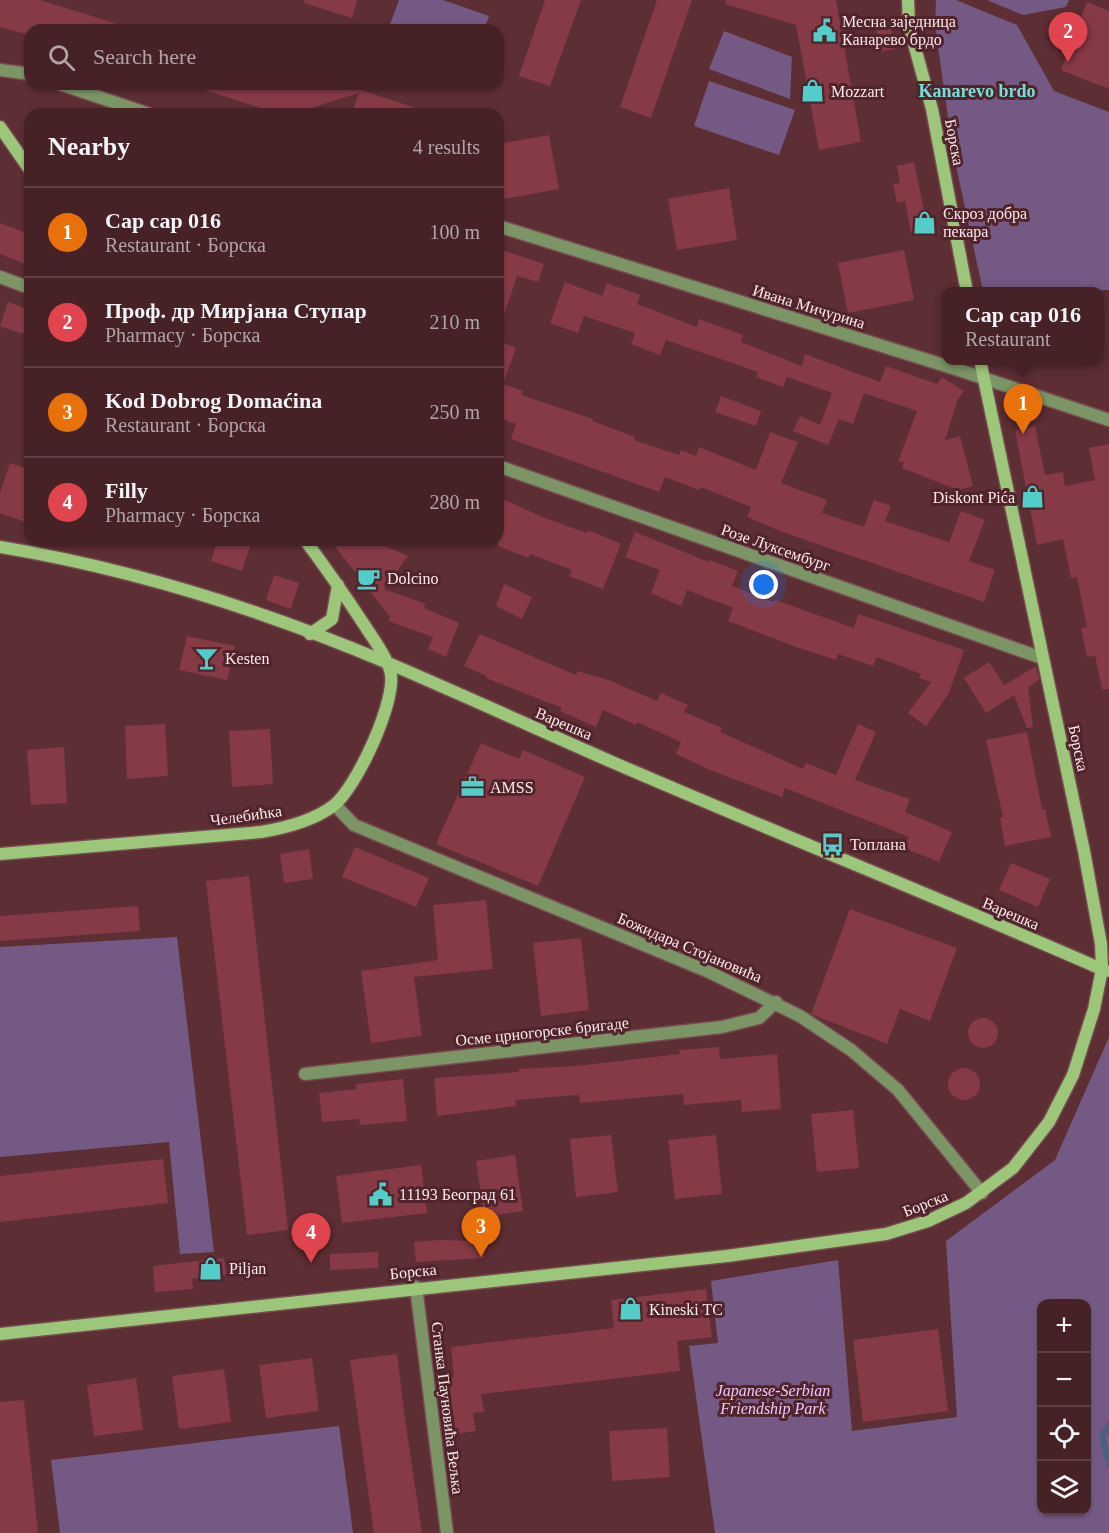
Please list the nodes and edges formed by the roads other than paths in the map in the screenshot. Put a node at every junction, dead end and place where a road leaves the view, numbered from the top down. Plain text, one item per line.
1 (908, 0) edge
2 (0, 70) edge
3 (24, 73) edge
4 (78, 90) edge
5 (130, 108) edge
6 (0, 127) edge
7 (24, 161) edge
8 (504, 228) edge
9 (0, 277) edge
10 (24, 286) edge
11 (966, 287) edge
12 (981, 365) edge
13 (983, 378) junction
14 (1109, 420) edge
15 (504, 468) edge
16 (309, 546) edge
17 (0, 547) edge
18 (338, 585) junction
19 (310, 634) junction
20 (1042, 658) junction
21 (387, 662) junction
22 (335, 805) junction
23 (0, 854) edge
24 (1105, 970) edge
25 (776, 1002) junction
26 (305, 1074) dead end
27 (982, 1193) junction
28 (416, 1287) junction
29 (0, 1334) edge
30 (447, 1533) edge

1 - 11 main road, Борска
2 - 3 street
4 - 5 street
6 - 7 main road
8 - 13 street, Ивана Мичурина
9 - 10 street
12 - 13 main road, Борска
13 - 14 street, Ивана Мичурина
13 - 20 main road, Борска
15 - 20 street, Розе Луксембург
16 - 18 main road
17 - 19 main road, Варешка
18 - 19 main road
18 - 21 main road
19 - 21 main road, Варешка
20 - 24 main road, Борска
21 - 22 main road, Челебићка
21 - 24 main road, Варешка
22 - 23 main road, Челебићка
22 - 25 street, Божидара Стојановића
24 - 27 main road, Борска
25 - 26 street, Осме црногорске бригаде
25 - 27 street, Божидара Стојановића
27 - 28 main road, Борска
28 - 29 main road, Борска
28 - 30 street, Станка Пауновића Вељка

